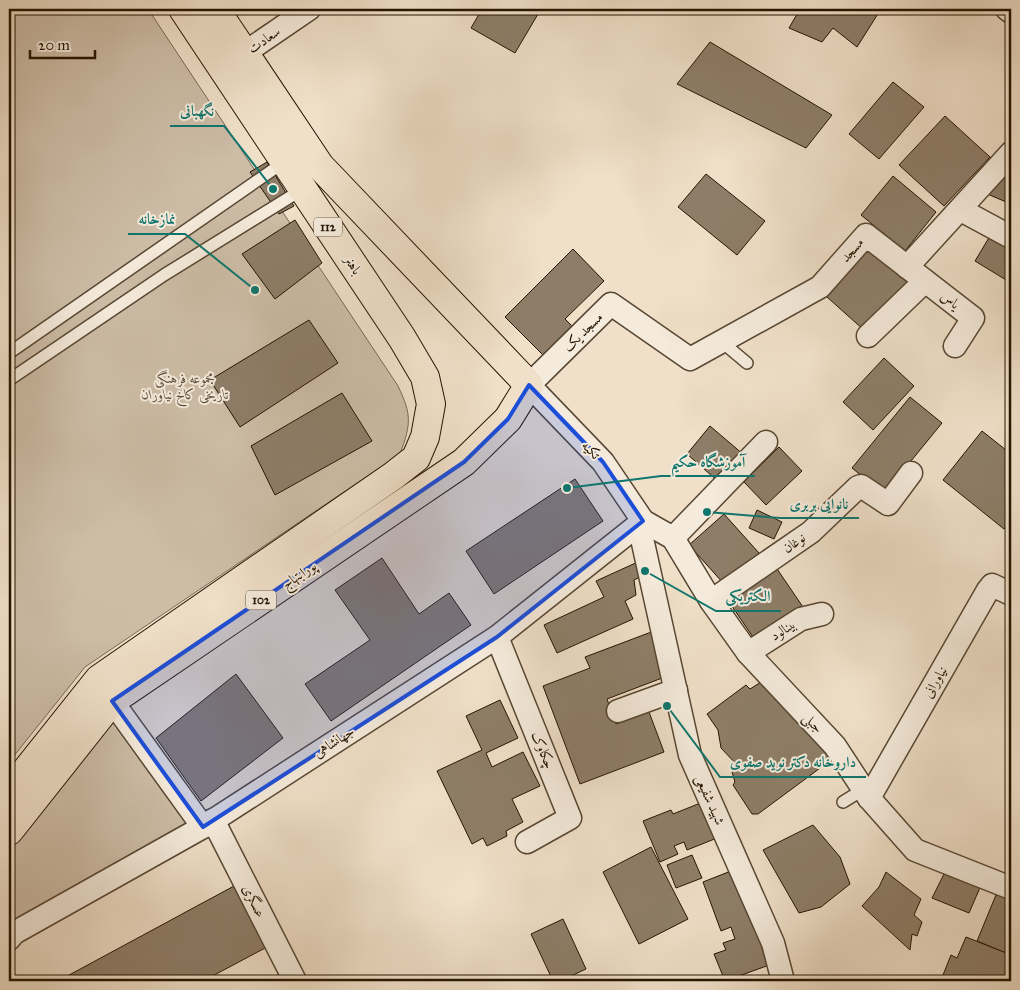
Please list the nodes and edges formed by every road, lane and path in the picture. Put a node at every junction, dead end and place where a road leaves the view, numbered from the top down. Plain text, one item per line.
1 (183, 9) edge
2 (214, 9) edge
3 (309, 9) edge
4 (1007, 9) edge
5 (1011, 12) edge
6 (243, 54) junction
7 (1011, 153) edge
8 (284, 162) junction
9 (303, 189) junction
10 (961, 210) junction
11 (1011, 237) edge
12 (907, 267) junction
13 (925, 281) junction
14 (868, 336) dead end
15 (722, 342) junction
16 (955, 346) dead end
17 (9, 353) edge
18 (690, 359) joint
19 (747, 363) dead end
20 (9, 380) edge
21 (529, 385) junction
22 (766, 442) dead end
23 (416, 458) joint
24 (911, 473) dead end
25 (641, 523) junction
26 (673, 538) junction
27 (1011, 594) edge
28 (711, 601) junction
29 (822, 614) dead end
30 (497, 636) junction
31 (748, 653) junction
32 (676, 690) junction
33 (112, 701) junction
34 (618, 711) dead end
35 (9, 792) edge
36 (867, 794) junction
37 (843, 802) dead end
38 (208, 824) junction
39 (9, 831) edge
40 (527, 842) dead end
41 (1011, 888) edge
42 (11, 935) edge
43 (294, 981) edge
44 (783, 981) edge

1 - 8 main road, باهنر / 112
2 - 6 main road, 112
3 - 6 street, سعادت
4 - 5 street
6 - 21 main road, 112
7 - 10 street
8 - 9 main road, باهنر / 112
8 - 17 lane
9 - 20 lane
9 - 23 main road, باهنر / 112
10 - 11 street
10 - 12 street
12 - 13 street, یاس
12 - 15 street, مسجد
13 - 14 street
13 - 16 street, یاس
15 - 18 street, مسجد
15 - 19 lane
18 - 21 street, مسجد یک
21 - 25 street, تکیه
21 - 33 main road, پورابتهاج / 102
22 - 26 street
23 - 35 main road, پورابتهاج / 102
24 - 28 street, نوغان
25 - 26 street, جبلی
25 - 30 street, جهانشاهی
25 - 32 street, شهید شفیعی
26 - 28 street, جبلی
27 - 36 street, نیاورانی
28 - 31 street, جبلی
29 - 31 street, بینالود
30 - 38 street, جهانشاهی
30 - 40 street, چکاوک
31 - 36 street, جبلی
32 - 34 street
32 - 44 street, شهید شفیعی
33 - 38 street, عسگری
33 - 39 main road, پورابتهاج / 102
36 - 37 lane
36 - 41 street, جبلی
38 - 42 street, جهانشاهی
38 - 43 street, عسگری

